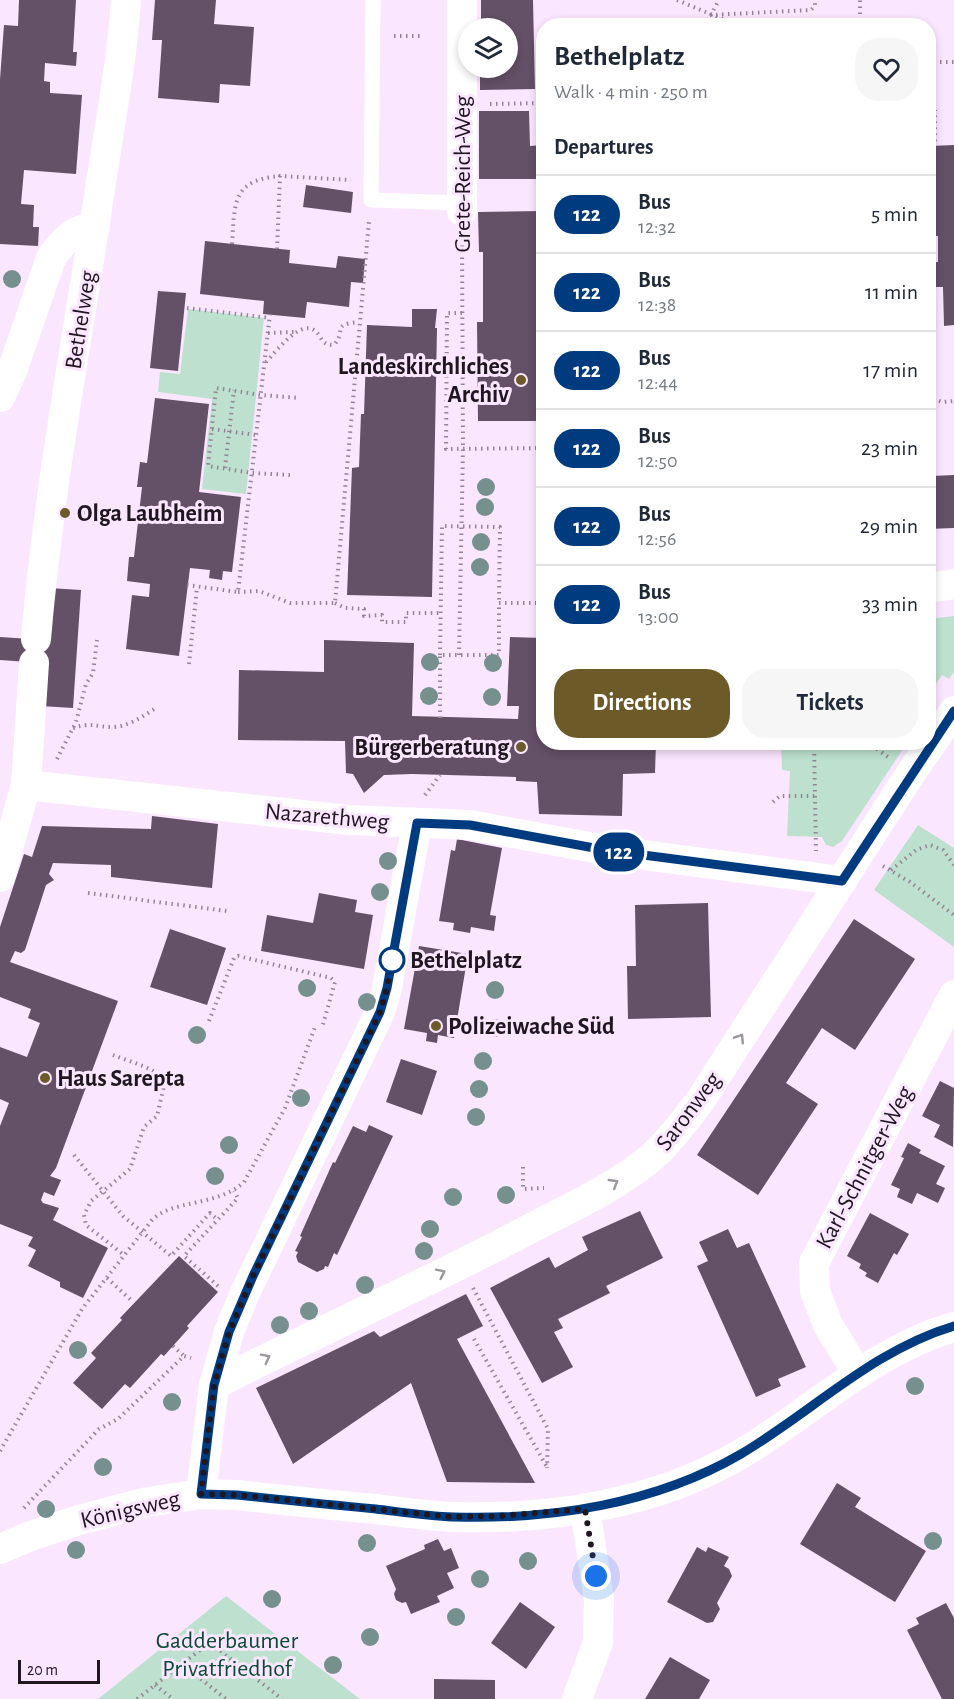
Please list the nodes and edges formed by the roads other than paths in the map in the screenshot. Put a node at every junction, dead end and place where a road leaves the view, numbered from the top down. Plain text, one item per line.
1 (126, 0) edge
2 (373, 0) edge
3 (462, 0) edge
4 (462, 207) joint
5 (94, 227) junction
6 (0, 397) edge
7 (954, 584) edge
8 (936, 587) edge
9 (954, 711) edge
10 (936, 738) edge
11 (928, 750) edge
12 (20, 802) edge
13 (417, 823) junction
14 (0, 877) edge
15 (829, 880) junction
16 (954, 996) edge
17 (954, 1326) edge
18 (858, 1374) junction
19 (216, 1375) junction
20 (201, 1494) junction
21 (585, 1509) junction
22 (1, 1548) edge
23 (577, 1699) edge

1 - 5 street, Bethelweg
2 - 4 lane
3 - 4 street, Grete-Reich-Weg
5 - 6 street
5 - 12 street, Bethelweg
7 - 8 street
9 - 10 street, Saronweg
11 - 15 street, Saronweg
12 - 13 street, Nazarethweg
12 - 14 street, Bethelweg
13 - 15 street, Nazarethweg
13 - 19 street, Königsweg
19 -> 15 street, Saronweg
16 - 18 street, Karl-Schnitger-Weg
17 - 18 street
18 - 21 street
19 - 20 street, Königsweg
20 - 21 street
20 - 22 street, Königsweg
21 - 23 street

